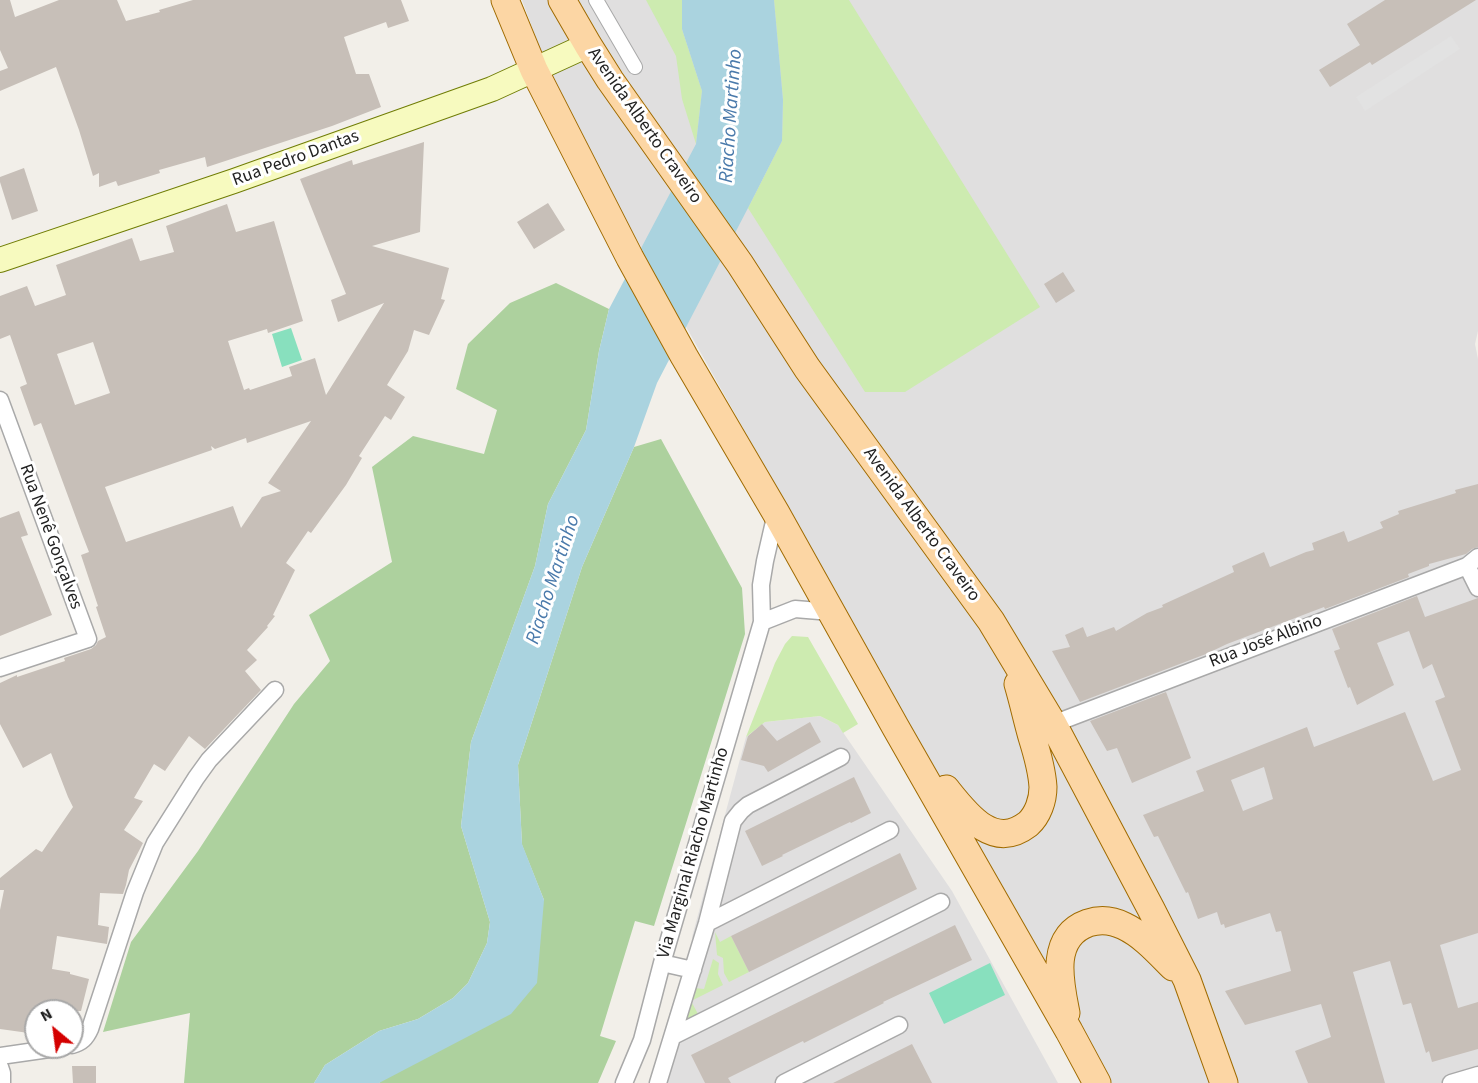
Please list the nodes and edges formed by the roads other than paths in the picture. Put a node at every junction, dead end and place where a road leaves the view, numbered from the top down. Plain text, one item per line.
1 (505, 0) edge
2 (562, 0) edge
3 (596, 0) edge
4 (588, 45) junction
5 (635, 67) dead end
6 (534, 69) junction
7 (0, 260) edge
8 (0, 400) edge
9 (776, 513) junction
10 (1473, 561) edge
11 (1478, 588) edge
12 (831, 612) junction
13 (762, 622) junction
14 (1008, 647) junction
15 (0, 668) edge
16 (275, 690) dead end
17 (1053, 724) junction
18 (896, 728) junction
19 (841, 757) dead end
20 (890, 831) dead end
21 (941, 902) dead end
22 (707, 923) junction
23 (662, 963) junction
24 (693, 970) junction
25 (1187, 981) junction
26 (899, 1025) dead end
27 (1069, 1031) junction
28 (673, 1036) junction
29 (84, 1039) edge
30 (24, 1053) edge
31 (0, 1056) edge
32 (0, 1067) edge
33 (1478, 1075) edge
34 (2, 1083) edge
35 (624, 1083) edge
36 (658, 1083) edge
37 (784, 1083) edge
38 (1097, 1083) edge
39 (1224, 1083) edge
40 (1451, 1083) edge

1 - 6 main road
2 - 4 main road, Avenida Alberto Craveiro
3 - 5 street
4 - 6 main road, Rua Pedro Dantas
4 - 14 main road, Avenida Alberto Craveiro
6 - 7 main road, Rua Pedro Dantas
6 - 9 main road
8 - 15 street, Rua Nenê Gonçalves
9 - 12 main road
9 - 13 street, Via Marginal Riacho Martinho
10 - 11 street
10 - 17 street, Rua José Albino
12 - 13 street
12 - 18 main road
13 - 23 street, Via Marginal Riacho Martinho
14 - 17 main road, Avenida Alberto Craveiro
14 - 18 main road
16 - 29 street
17 - 25 main road, Avenida Alberto Craveiro
18 - 27 main road
19 - 22 street
20 - 22 street
21 - 28 street
22 - 24 street
23 - 24 street
23 - 35 street, Via Marginal Riacho Martinho
24 - 28 street
25 - 27 main road
25 - 39 main road, Avenida Alberto Craveiro
26 - 37 street
27 - 38 main road
28 - 36 street
30 - 31 street
32 - 34 street
33 - 40 street

